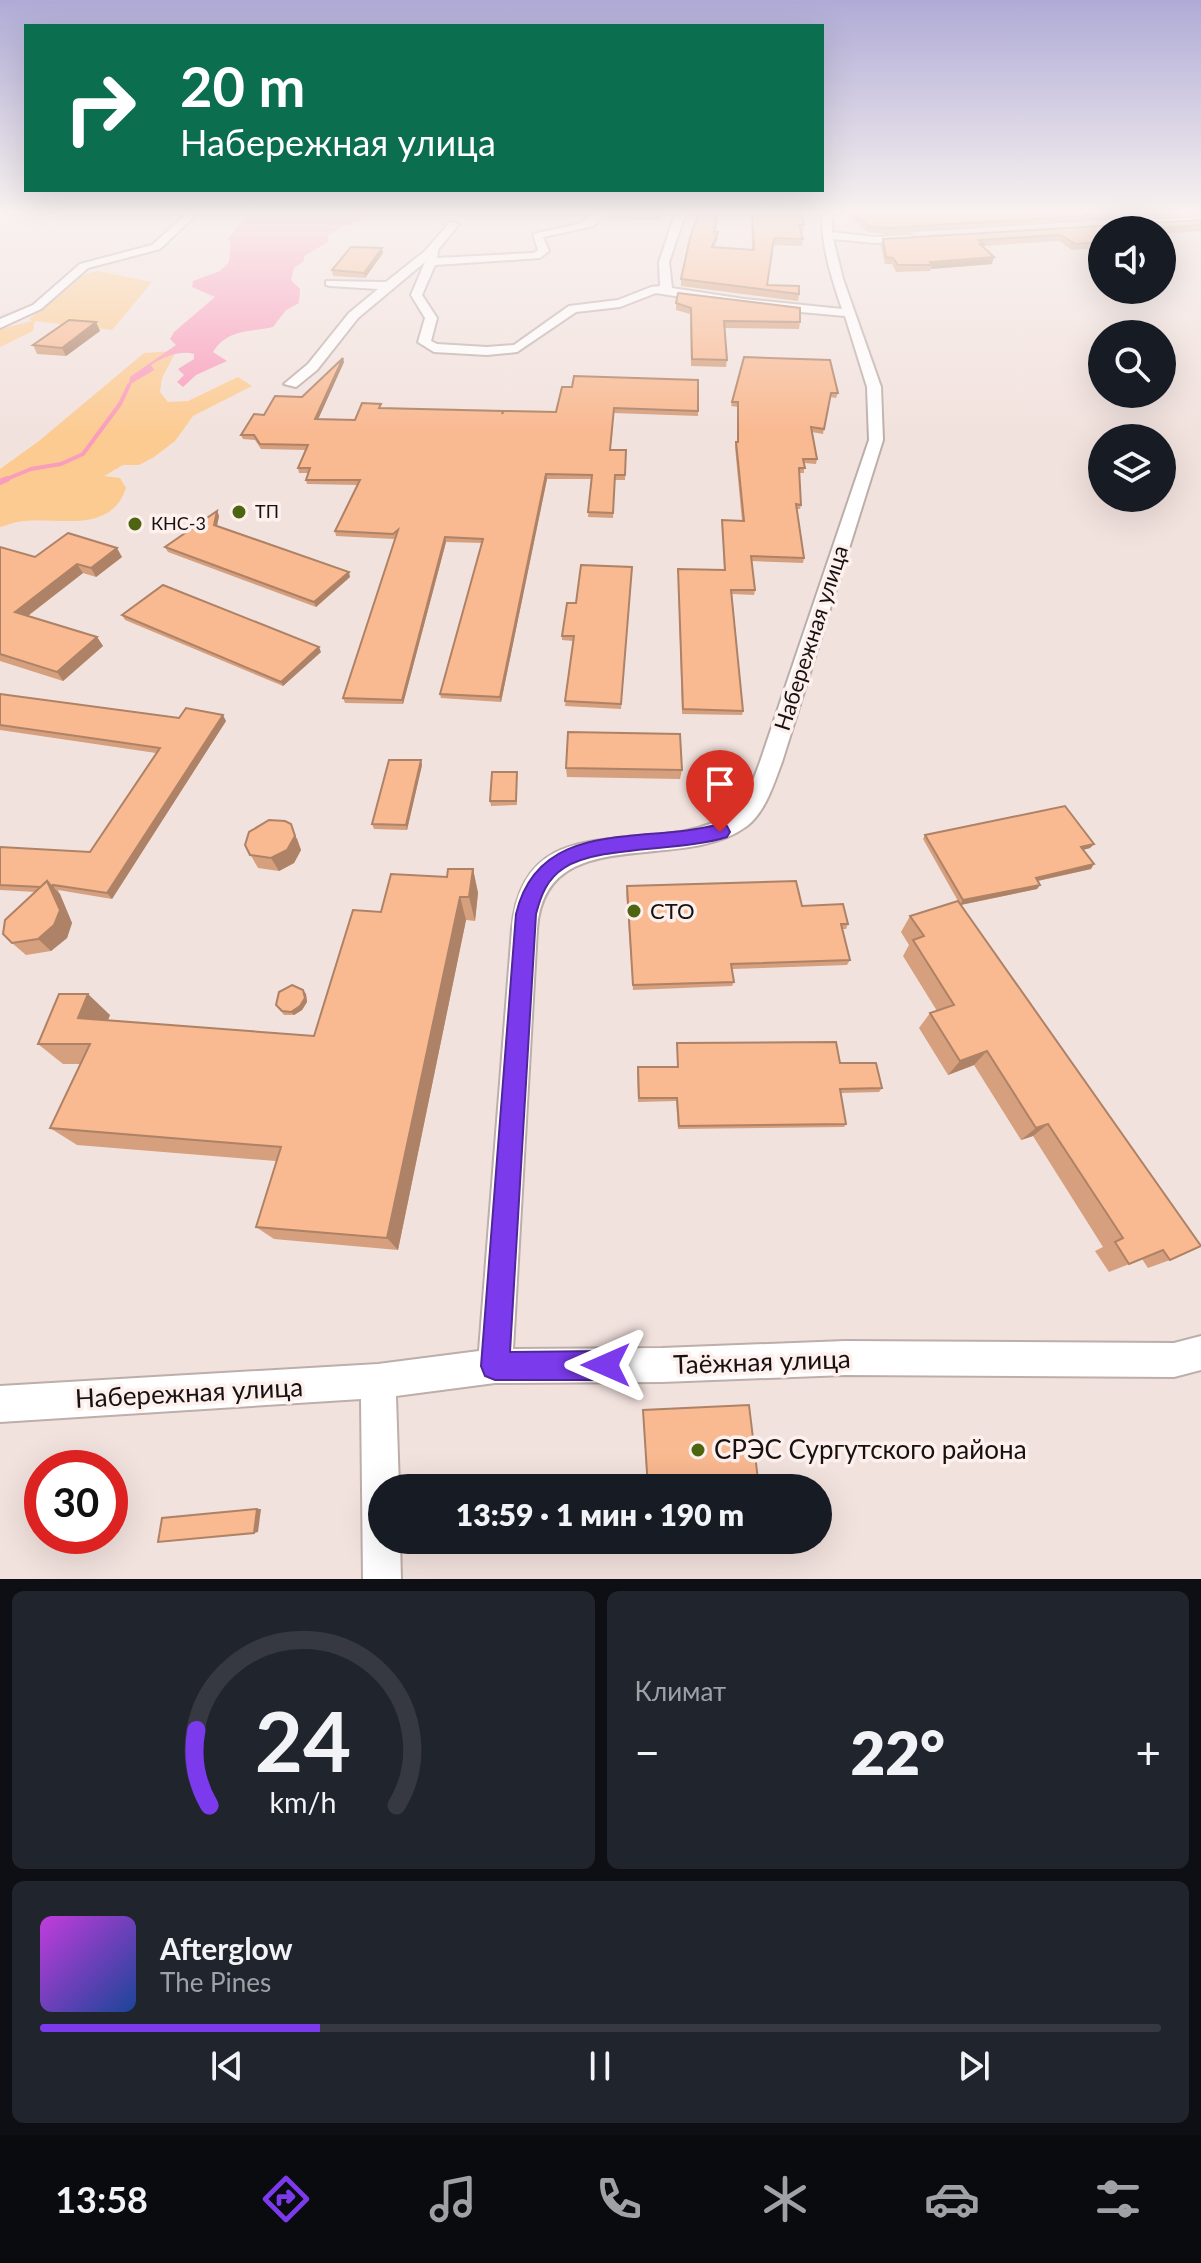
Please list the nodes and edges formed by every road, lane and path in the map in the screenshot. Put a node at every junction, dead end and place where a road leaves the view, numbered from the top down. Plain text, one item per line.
1 (61, 286) edge
2 (358, 286) edge
3 (386, 286) edge
4 (397, 286) edge
5 (404, 286) edge
6 (419, 286) edge
7 (666, 286) edge
8 (840, 286) edge
9 (382, 288) junction
10 (417, 289) junction
11 (666, 290) junction
12 (851, 313) junction
13 (0, 324) edge
14 (291, 384) dead end
15 (1201, 1353) edge
16 (495, 1366) junction
17 (378, 1381) junction
18 (0, 1404) edge
19 (382, 1579) edge

1 - 13 street
2 - 9 street
3 - 9 street
4 - 9 street
5 - 10 street
6 - 10 street
7 - 11 street
8 - 12 street, Набережная улица
9 - 14 street
10 - 11 street
11 - 12 street
12 - 16 street, Набережная улица
15 - 16 street, Таёжная улица
16 - 17 street, Таёжная улица
17 - 18 street, Набережная улица
17 - 19 street

